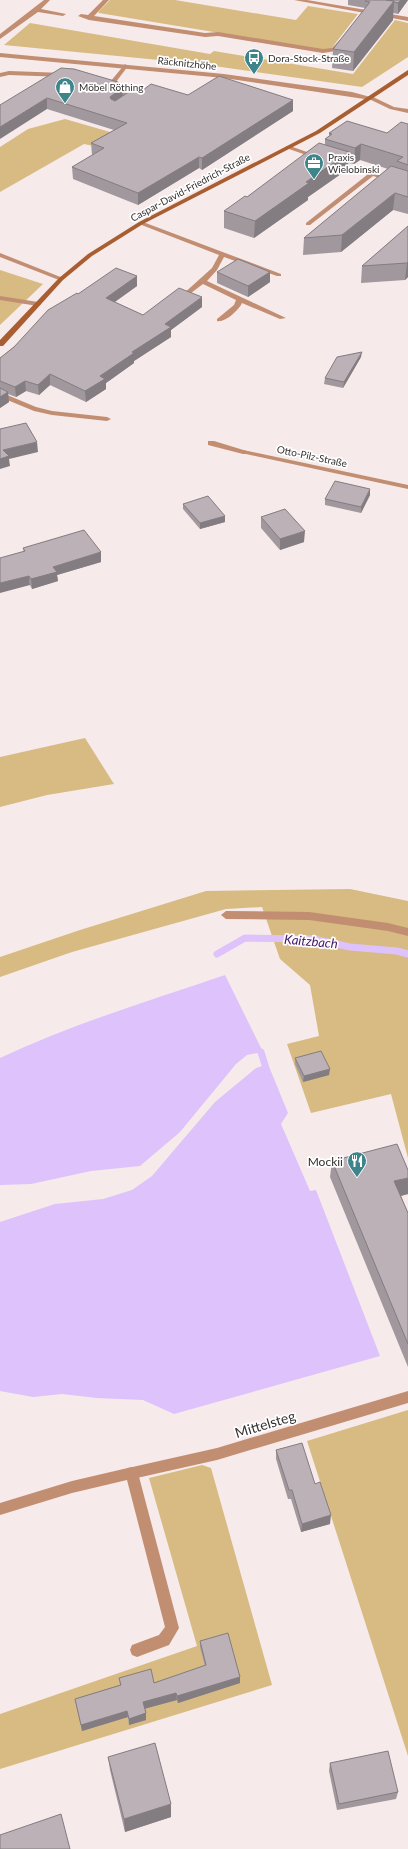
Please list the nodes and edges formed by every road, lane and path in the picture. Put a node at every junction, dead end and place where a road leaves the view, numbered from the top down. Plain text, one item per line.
1 (48, 0) edge
2 (106, 0) edge
3 (297, 0) edge
4 (38, 10) junction
5 (63, 14) dead end
6 (81, 16) dead end
7 (89, 18) junction
8 (408, 19) edge
9 (347, 35) edge
10 (0, 37) edge
11 (0, 55) edge
12 (125, 66) junction
13 (408, 72) edge
14 (0, 75) edge
15 (68, 75) edge
16 (105, 80) edge
17 (113, 82) junction
18 (371, 98) junction
19 (115, 109) edge
20 (408, 111) edge
21 (288, 147) junction
22 (322, 158) edge
23 (329, 161) edge
24 (372, 175) junction
25 (408, 185) edge
26 (141, 223) junction
27 (308, 224) dead end
28 (223, 253) junction
29 (0, 255) edge
30 (279, 274) dead end
31 (61, 279) junction
32 (203, 281) junction
33 (184, 295) edge
34 (0, 298) edge
35 (240, 300) junction
36 (38, 304) junction
37 (282, 318) dead end
38 (219, 320) dead end
39 (0, 344) edge
40 (0, 394) edge
41 (107, 420) dead end
42 (211, 443) dead end
43 (408, 487) edge
44 (226, 915) dead end
45 (408, 932) edge
46 (408, 1397) edge
47 (130, 1474) junction
48 (0, 1509) edge
49 (137, 1650) dead end

1 - 4 street
2 - 7 street
3 - 8 street
4 - 5 street
4 - 10 street
6 - 7 street
7 - 9 street
11 - 12 street, Räcknitzhöhe
12 - 17 street
12 - 18 street, Räcknitzhöhe
13 - 18 street, Caspar-David-Friedrich-Straße
14 - 15 street
16 - 17 street
17 - 19 street
18 - 20 street, Räcknitzhöhe
18 - 21 street, Caspar-David-Friedrich-Straße
21 - 22 street
21 - 26 street, Caspar-David-Friedrich-Straße
23 - 24 street
24 - 25 street
24 - 27 street
26 - 28 street
26 - 31 street, Caspar-David-Friedrich-Straße
28 - 30 street
28 - 32 street
29 - 31 street
31 - 36 street, Caspar-David-Friedrich-Straße
32 - 33 street
32 - 35 street
34 - 36 street
35 - 37 street
35 - 38 street
36 - 39 street, Caspar-David-Friedrich-Straße
40 - 41 street
42 - 43 street, Otto-Pilz-Straße
44 - 45 street
46 - 47 street, Mittelsteg
47 - 48 street, Mittelsteg
47 - 49 street

